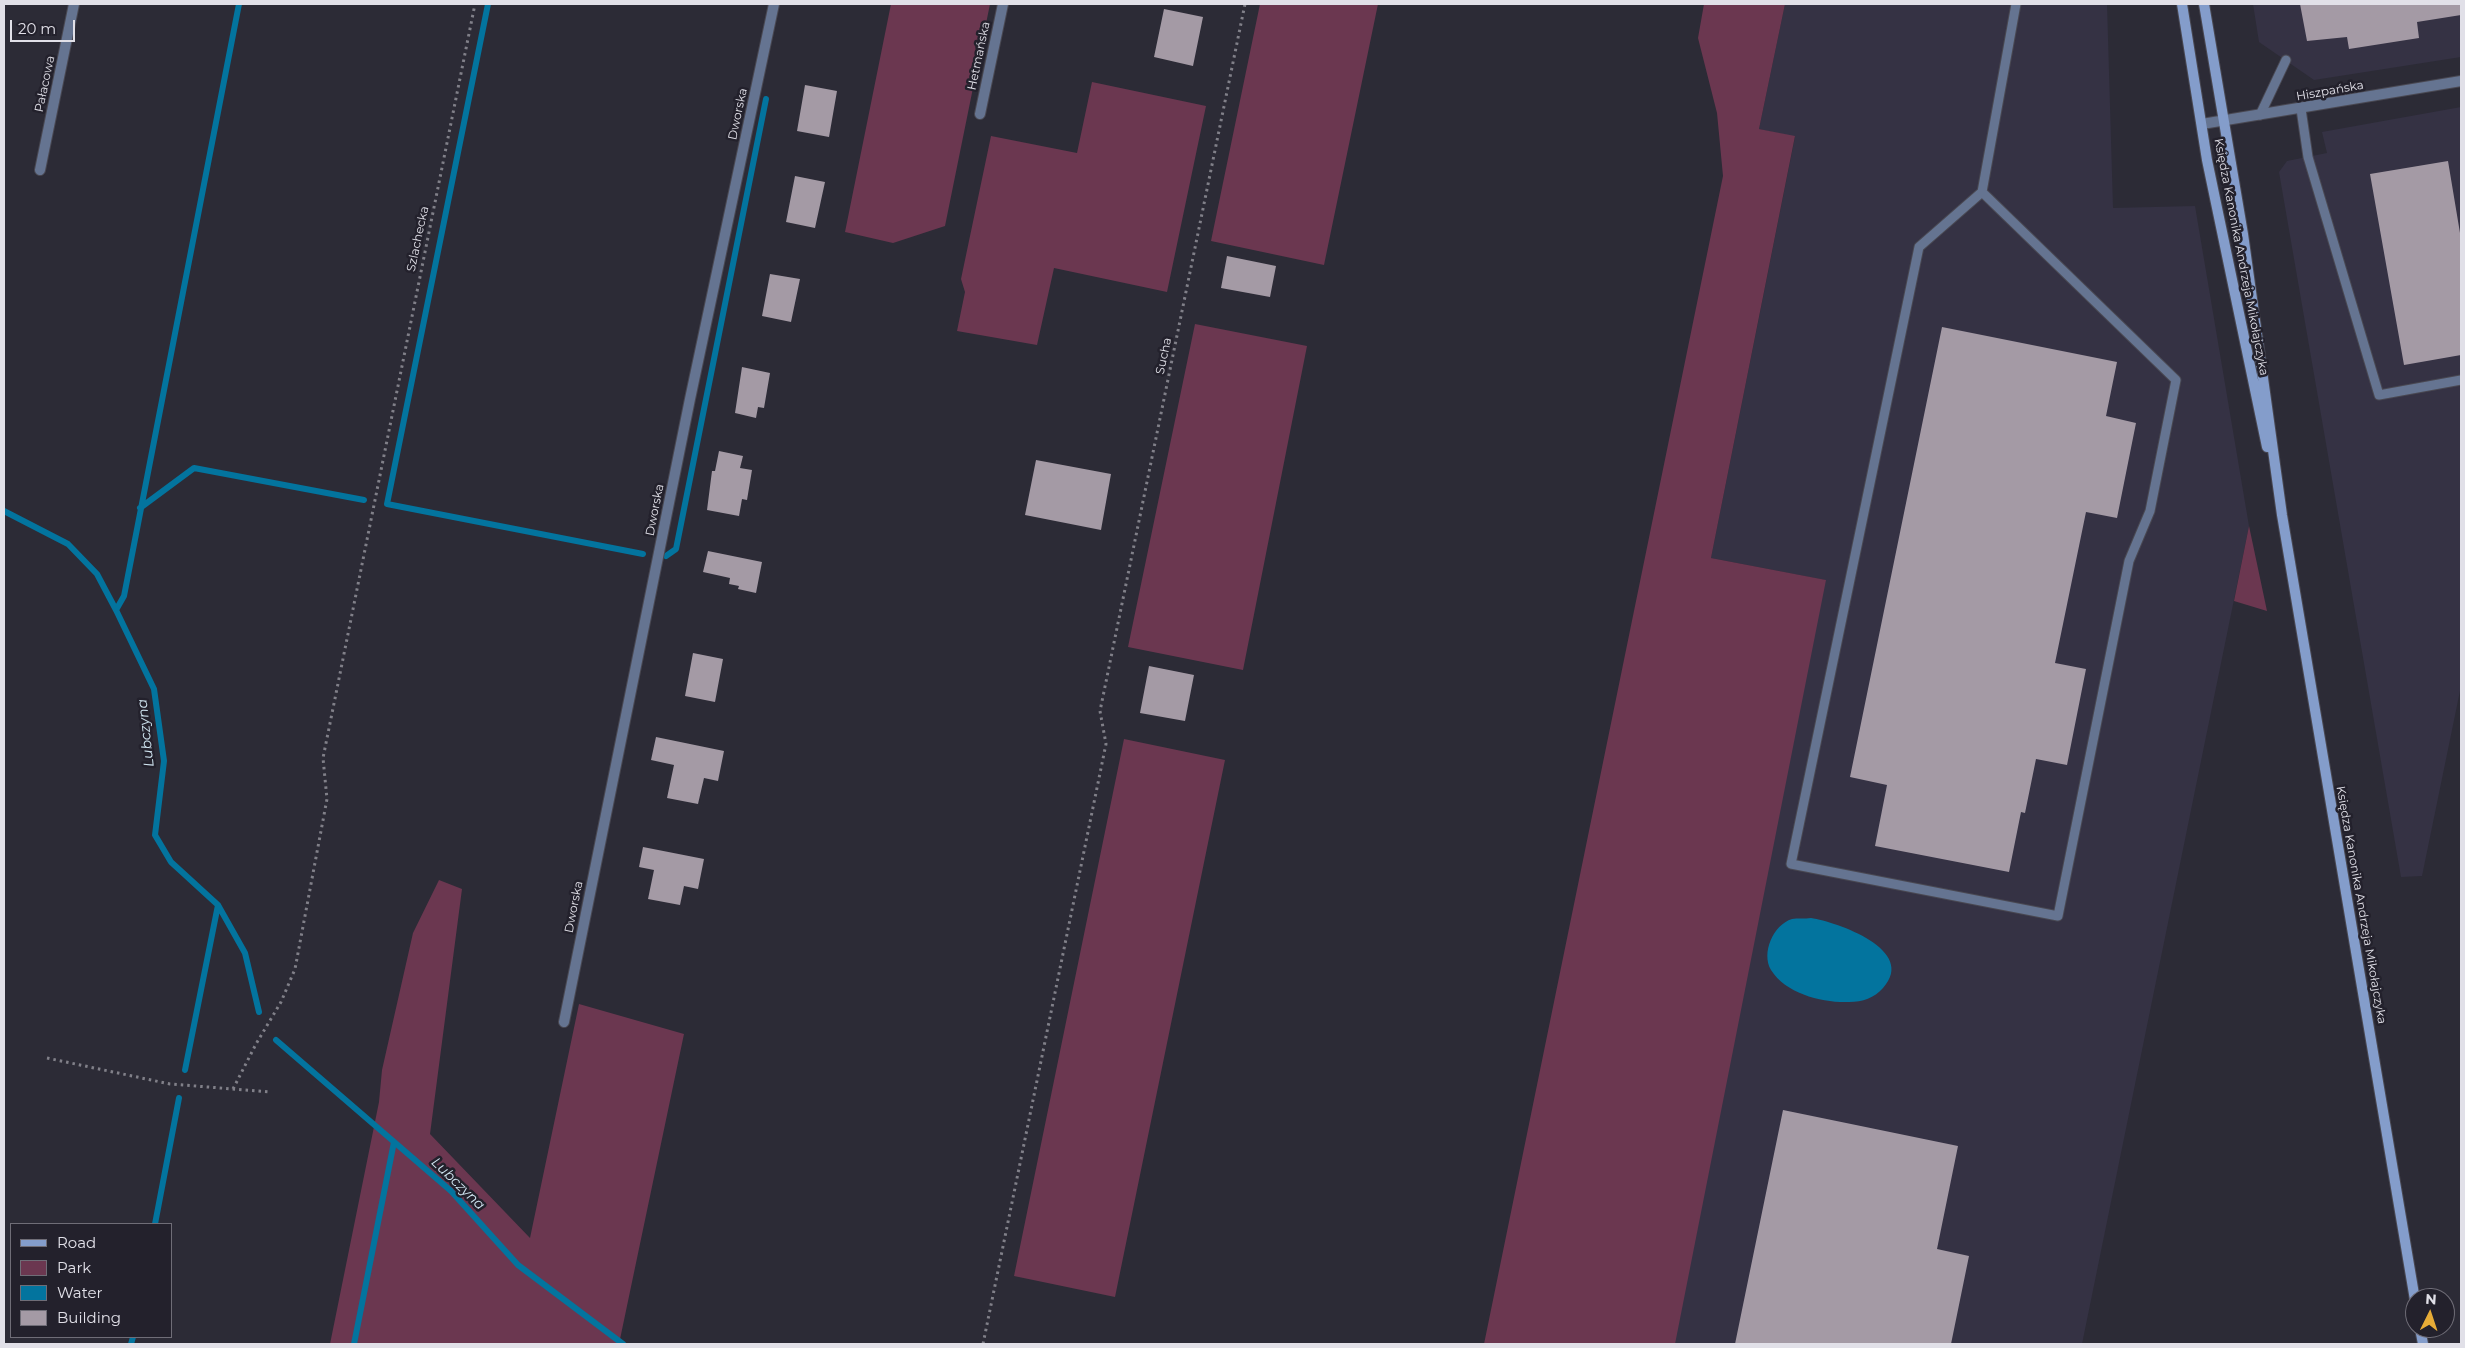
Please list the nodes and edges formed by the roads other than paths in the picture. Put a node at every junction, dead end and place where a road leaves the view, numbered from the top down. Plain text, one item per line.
1 (74, 4) edge
2 (774, 4) edge
3 (1003, 4) edge
4 (2016, 4) edge
5 (2182, 4) edge
6 (2204, 4) edge
7 (2286, 60) dead end
8 (2461, 81) edge
9 (2301, 109) junction
10 (980, 114) dead end
11 (2260, 115) junction
12 (2224, 122) junction
13 (2202, 124) junction
14 (40, 170) dead end
15 (1982, 192) junction
16 (2461, 380) edge
17 (2282, 515) junction
18 (564, 1022) dead end
19 (2413, 1288) edge

1 - 14 street, Pałacowa
2 - 18 street, Dworska
3 - 10 street, Hetmańska
4 - 15 lane
5 - 13 main road, Księdza Kanonika Andrzeja Mikołajczyka
6 - 12 main road, Księdza Kanonika Andrzeja Mikołajczyka
7 - 11 lane
8 - 9 street, Hiszpańska
9 - 11 street, Hiszpańska
9 - 16 lane
11 - 12 street, Hiszpańska
12 - 13 street, Hiszpańska
12 - 17 main road, Księdza Kanonika Andrzeja Mikołajczyka
13 - 17 main road, Księdza Kanonika Andrzeja Mikołajczyka
15 - 15 lane
17 - 19 main road, Księdza Kanonika Andrzeja Mikołajczyka

